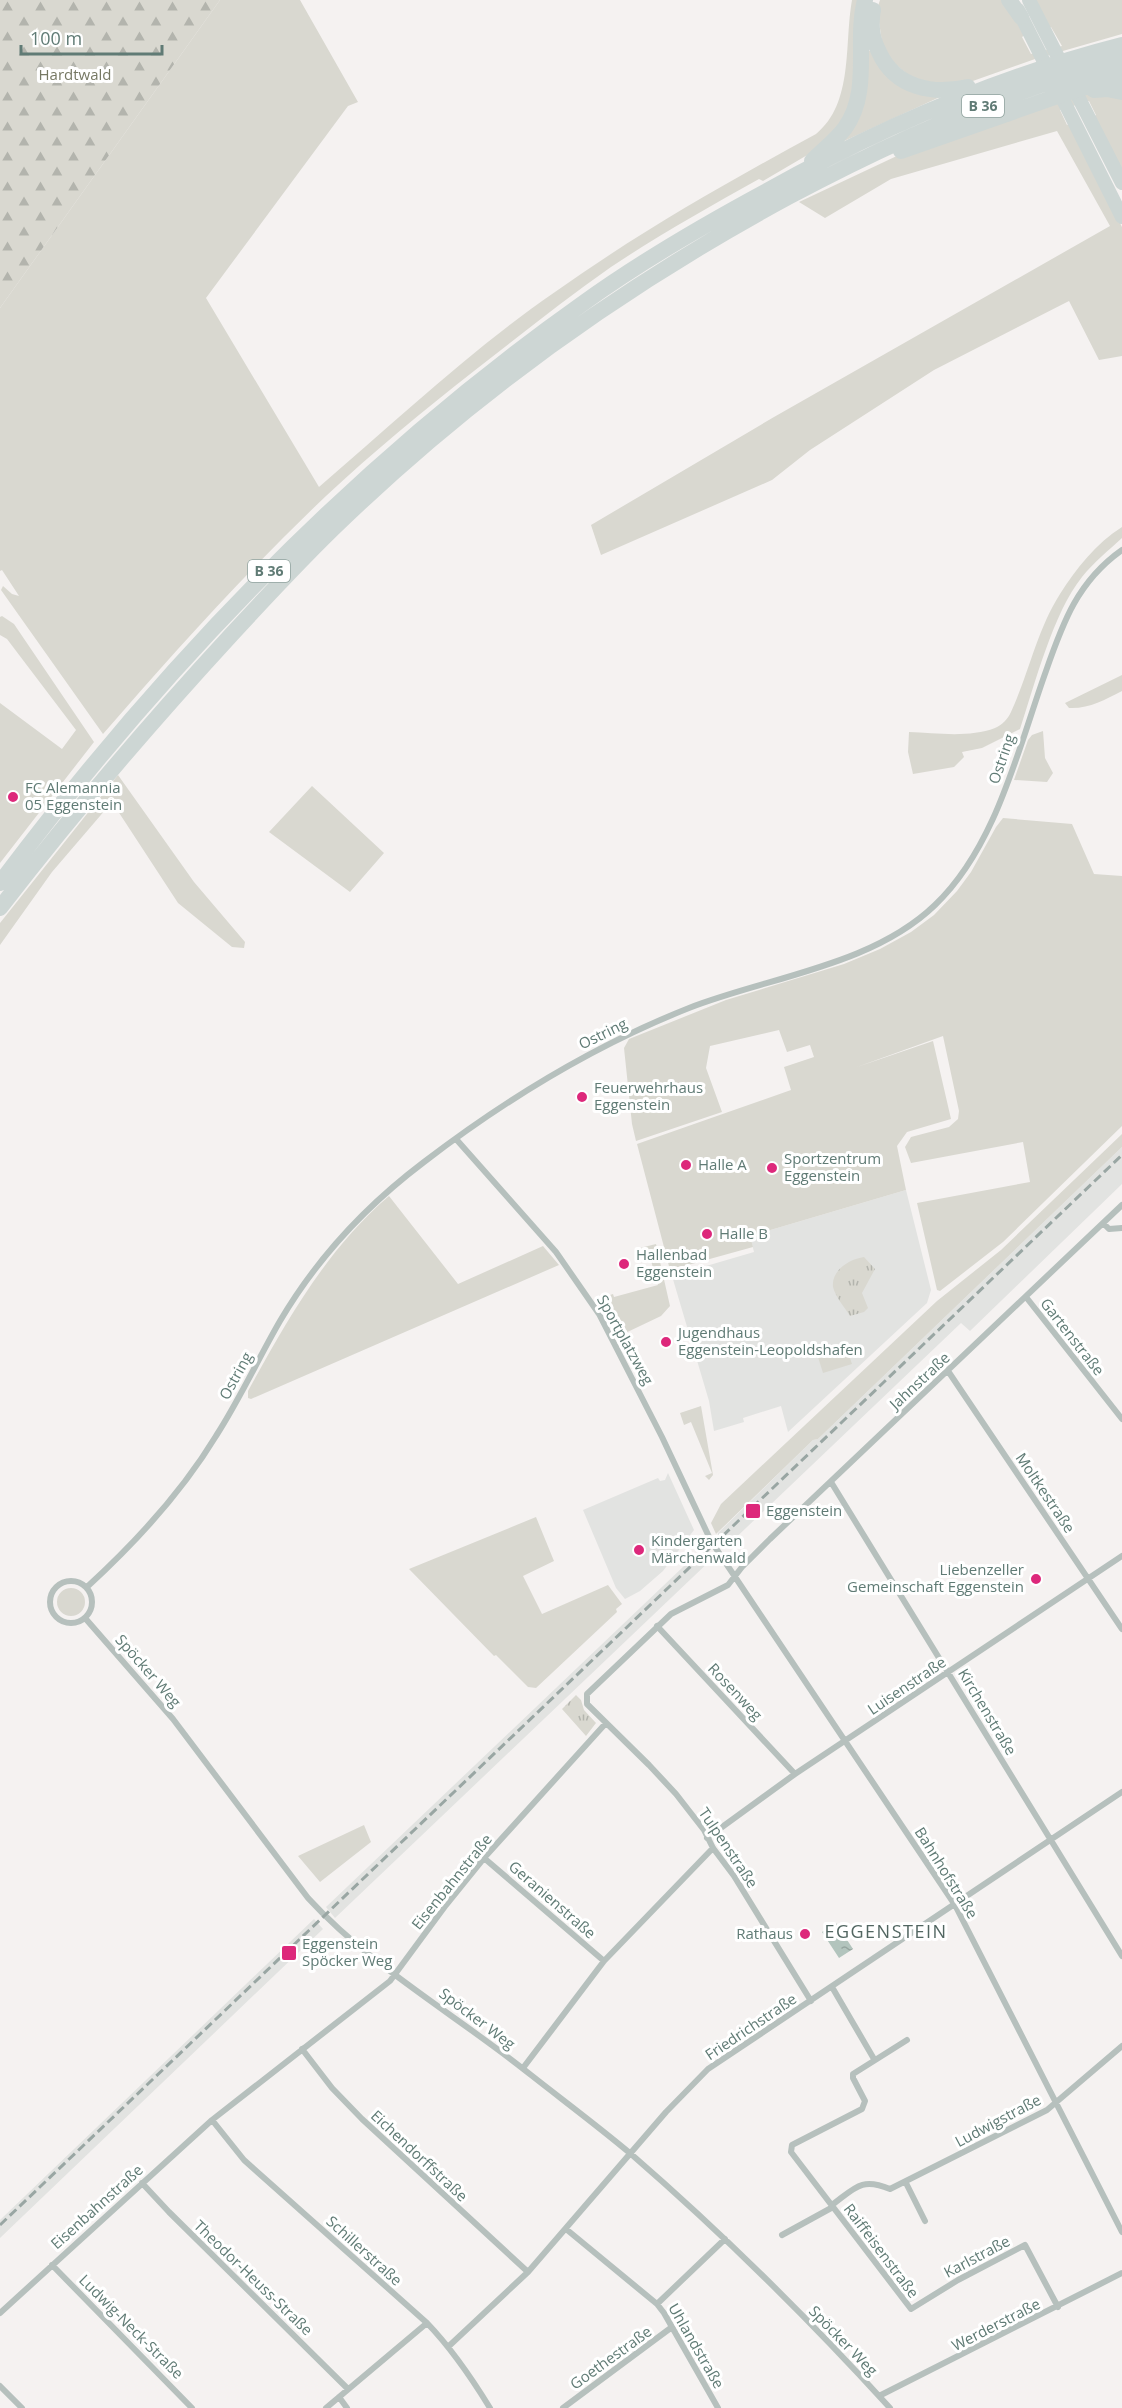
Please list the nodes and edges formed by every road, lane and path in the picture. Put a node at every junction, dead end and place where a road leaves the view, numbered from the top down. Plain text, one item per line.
1 (865, 0) edge
2 (876, 0) edge
3 (1009, 0) edge
4 (1015, 0) edge
5 (1029, 0) edge
6 (1021, 16) junction
7 (1040, 39) junction
8 (1122, 45) edge
9 (1122, 61) edge
10 (1122, 76) edge
11 (996, 85) junction
12 (1069, 92) junction
13 (1122, 92) edge
14 (848, 165) junction
15 (801, 172) junction
16 (1122, 183) edge
17 (1122, 217) edge
18 (1122, 550) edge
19 (0, 883) edge
20 (0, 908) edge
21 (456, 1139) junction
22 (1122, 1205) edge
23 (1103, 1223) junction
24 (1122, 1228) edge
25 (1026, 1296) junction
26 (948, 1371) junction
27 (1122, 1419) edge
28 (831, 1482) junction
29 (1122, 1556) edge
30 (735, 1577) junction
31 (1088, 1579) junction
32 (87, 1587) junction
33 (85, 1618) junction
34 (657, 1626) junction
35 (1122, 1629) edge
36 (949, 1672) junction
37 (606, 1723) junction
38 (846, 1741) junction
39 (795, 1774) junction
40 (1122, 1792) edge
41 (707, 1838) junction
42 (1050, 1840) junction
43 (713, 1848) junction
44 (484, 1858) junction
45 (955, 1905) junction
46 (1122, 1956) edge
47 (604, 1961) junction
48 (396, 1974) junction
49 (832, 1987) junction
50 (811, 2001) junction
51 (907, 2040) dead end
52 (1122, 2046) edge
53 (302, 2049) junction
54 (874, 2059) junction
55 (523, 2068) junction
56 (1056, 2102) junction
57 (212, 2120) junction
58 (630, 2153) junction
59 (906, 2182) junction
60 (142, 2183) junction
61 (833, 2206) junction
62 (925, 2221) dead end
63 (566, 2229) junction
64 (1122, 2232) edge
65 (782, 2235) dead end
66 (725, 2239) junction
67 (52, 2265) junction
68 (528, 2272) junction
69 (1122, 2274) edge
70 (657, 2304) junction
71 (1058, 2307) junction
72 (911, 2309) joint
73 (0, 2313) edge
74 (427, 2323) junction
75 (672, 2327) junction
76 (449, 2346) junction
77 (0, 2386) edge
78 (348, 2389) junction
79 (339, 2397) junction
80 (879, 2397) junction
81 (22, 2408) edge
82 (192, 2408) edge
83 (326, 2408) edge
84 (347, 2408) edge
85 (490, 2408) edge
86 (563, 2408) edge
87 (718, 2408) edge
88 (890, 2408) edge

1 - 15 highway
2 - 11 highway
3 - 6 highway
4 - 6 main road
5 - 7 main road
6 - 7 main road
7 - 16 main road
7 - 17 main road
8 - 11 highway, B 36
9 - 14 highway, B 36
10 - 12 highway
11 - 15 highway, B 36
12 - 13 highway
12 - 14 highway
14 - 20 highway, B 36
15 - 19 highway, B 36
18 - 21 street, Ostring
21 - 30 street, Sportplatzweg
21 - 32 street, Ostring
22 - 23 street, Jahnstraße
23 - 24 street
23 - 25 street, Jahnstraße
25 - 26 street, Jahnstraße
25 - 27 street, Gartenstraße
26 - 28 street, Jahnstraße
26 - 31 street, Moltkestraße
28 - 30 street, Jahnstraße
28 - 36 street, Kirchenstraße
29 - 31 street, Luisenstraße
30 - 34 street
30 - 38 street, Bahnhofstraße
31 - 35 street, Moltkestraße
31 - 36 street, Luisenstraße
32 - 33 street
32 - 33 street
33 - 48 street, Spöcker Weg
34 - 37 street
34 - 39 street, Rosenweg
36 - 38 street, Luisenstraße
36 - 42 street, Kirchenstraße
37 - 41 street, Tulpenstraße
37 - 44 street, Eisenbahnstraße
38 - 39 street, Luisenstraße
38 - 45 street, Bahnhofstraße
39 - 41 street, Luisenstraße
40 - 42 street, Friedrichstraße
41 - 43 street, Tulpenstraße
42 - 45 street, Friedrichstraße
42 - 46 street, Kirchenstraße
43 - 47 street
43 - 50 street, Tulpenstraße
44 - 47 street, Geranienstraße
44 - 48 street, Eisenbahnstraße
45 - 49 street, Friedrichstraße
45 - 56 street, Bahnhofstraße
47 - 55 street
48 - 53 street, Eisenbahnstraße
48 - 55 street, Spöcker Weg
49 - 50 street, Friedrichstraße
49 - 54 street
50 - 58 street, Friedrichstraße
51 - 54 street, Raiffeisenstraße
52 - 56 street, Ludwigstraße
53 - 57 street, Eisenbahnstraße
53 - 68 street, Eichendorffstraße
54 - 61 street, Raiffeisenstraße
55 - 58 street, Spöcker Weg
56 - 59 street, Ludwigstraße
56 - 64 street, Bahnhofstraße
57 - 60 street, Eisenbahnstraße
57 - 74 street, Schillerstraße
58 - 63 street, Friedrichstraße
58 - 66 street, Spöcker Weg
59 - 61 street, Ludwigstraße
59 - 62 street
60 - 67 street, Eisenbahnstraße
60 - 78 street, Theodor-Heuss-Straße
61 - 65 street, Raiffeisenstraße
61 - 72 street, Raiffeisenstraße
63 - 68 street, Friedrichstraße
63 - 70 street, Uhlandstraße
66 - 70 street
66 - 80 street, Spöcker Weg
67 - 73 street, Eisenbahnstraße
67 - 82 street, Ludwig-Neck-Straße
68 - 76 street, Friedrichstraße
69 - 71 street, Werderstraße
70 - 75 street, Uhlandstraße
71 - 72 street, Karlstraße
71 - 80 street, Werderstraße
74 - 76 street, Schillerstraße
74 - 78 street
75 - 86 street, Goethestraße
75 - 87 street, Uhlandstraße
76 - 85 street, Schillerstraße
77 - 81 street
78 - 79 street
79 - 83 street
79 - 84 street
80 - 88 street, Spöcker Weg

